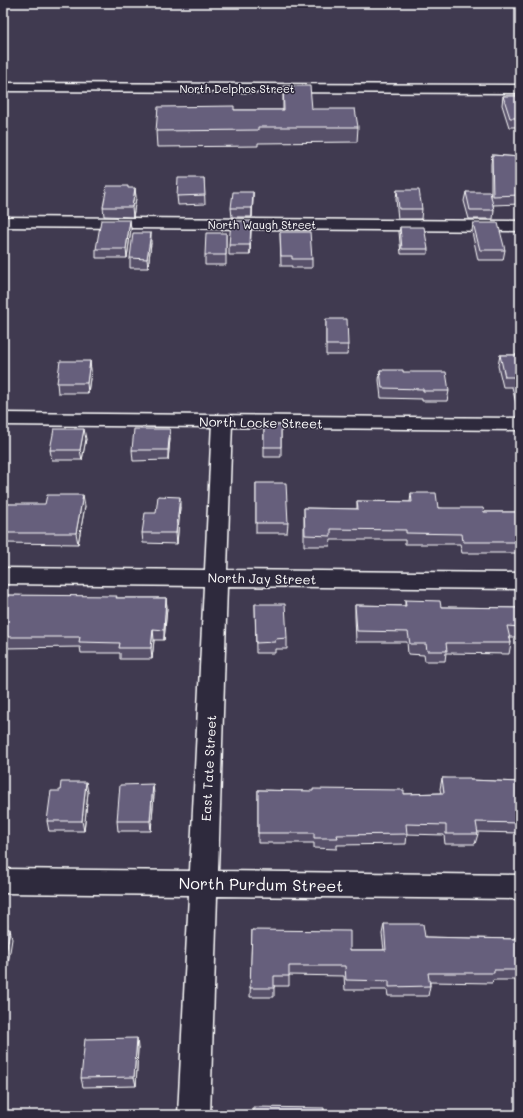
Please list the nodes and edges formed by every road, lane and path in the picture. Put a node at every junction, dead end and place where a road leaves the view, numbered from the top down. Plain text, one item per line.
1 (3, 87) edge
2 (520, 89) edge
3 (3, 222) edge
4 (520, 226) edge
5 (3, 419) edge
6 (222, 422) junction
7 (520, 424) edge
8 (3, 576) edge
9 (216, 578) junction
10 (520, 581) edge
11 (3, 881) edge
12 (203, 884) junction
13 (520, 887) edge
14 (194, 1115) edge

1 - 2 street, North Delphos Street
3 - 4 street, North Waugh Street
5 - 6 street, North Locke Street
6 - 7 street, North Locke Street
6 - 9 street, East Tate Street
8 - 9 street, North Jay Street
9 - 10 street, North Jay Street
9 - 12 street, East Tate Street
11 - 12 street, North Purdum Street
12 - 13 street, North Purdum Street
12 - 14 street, East Tate Street

